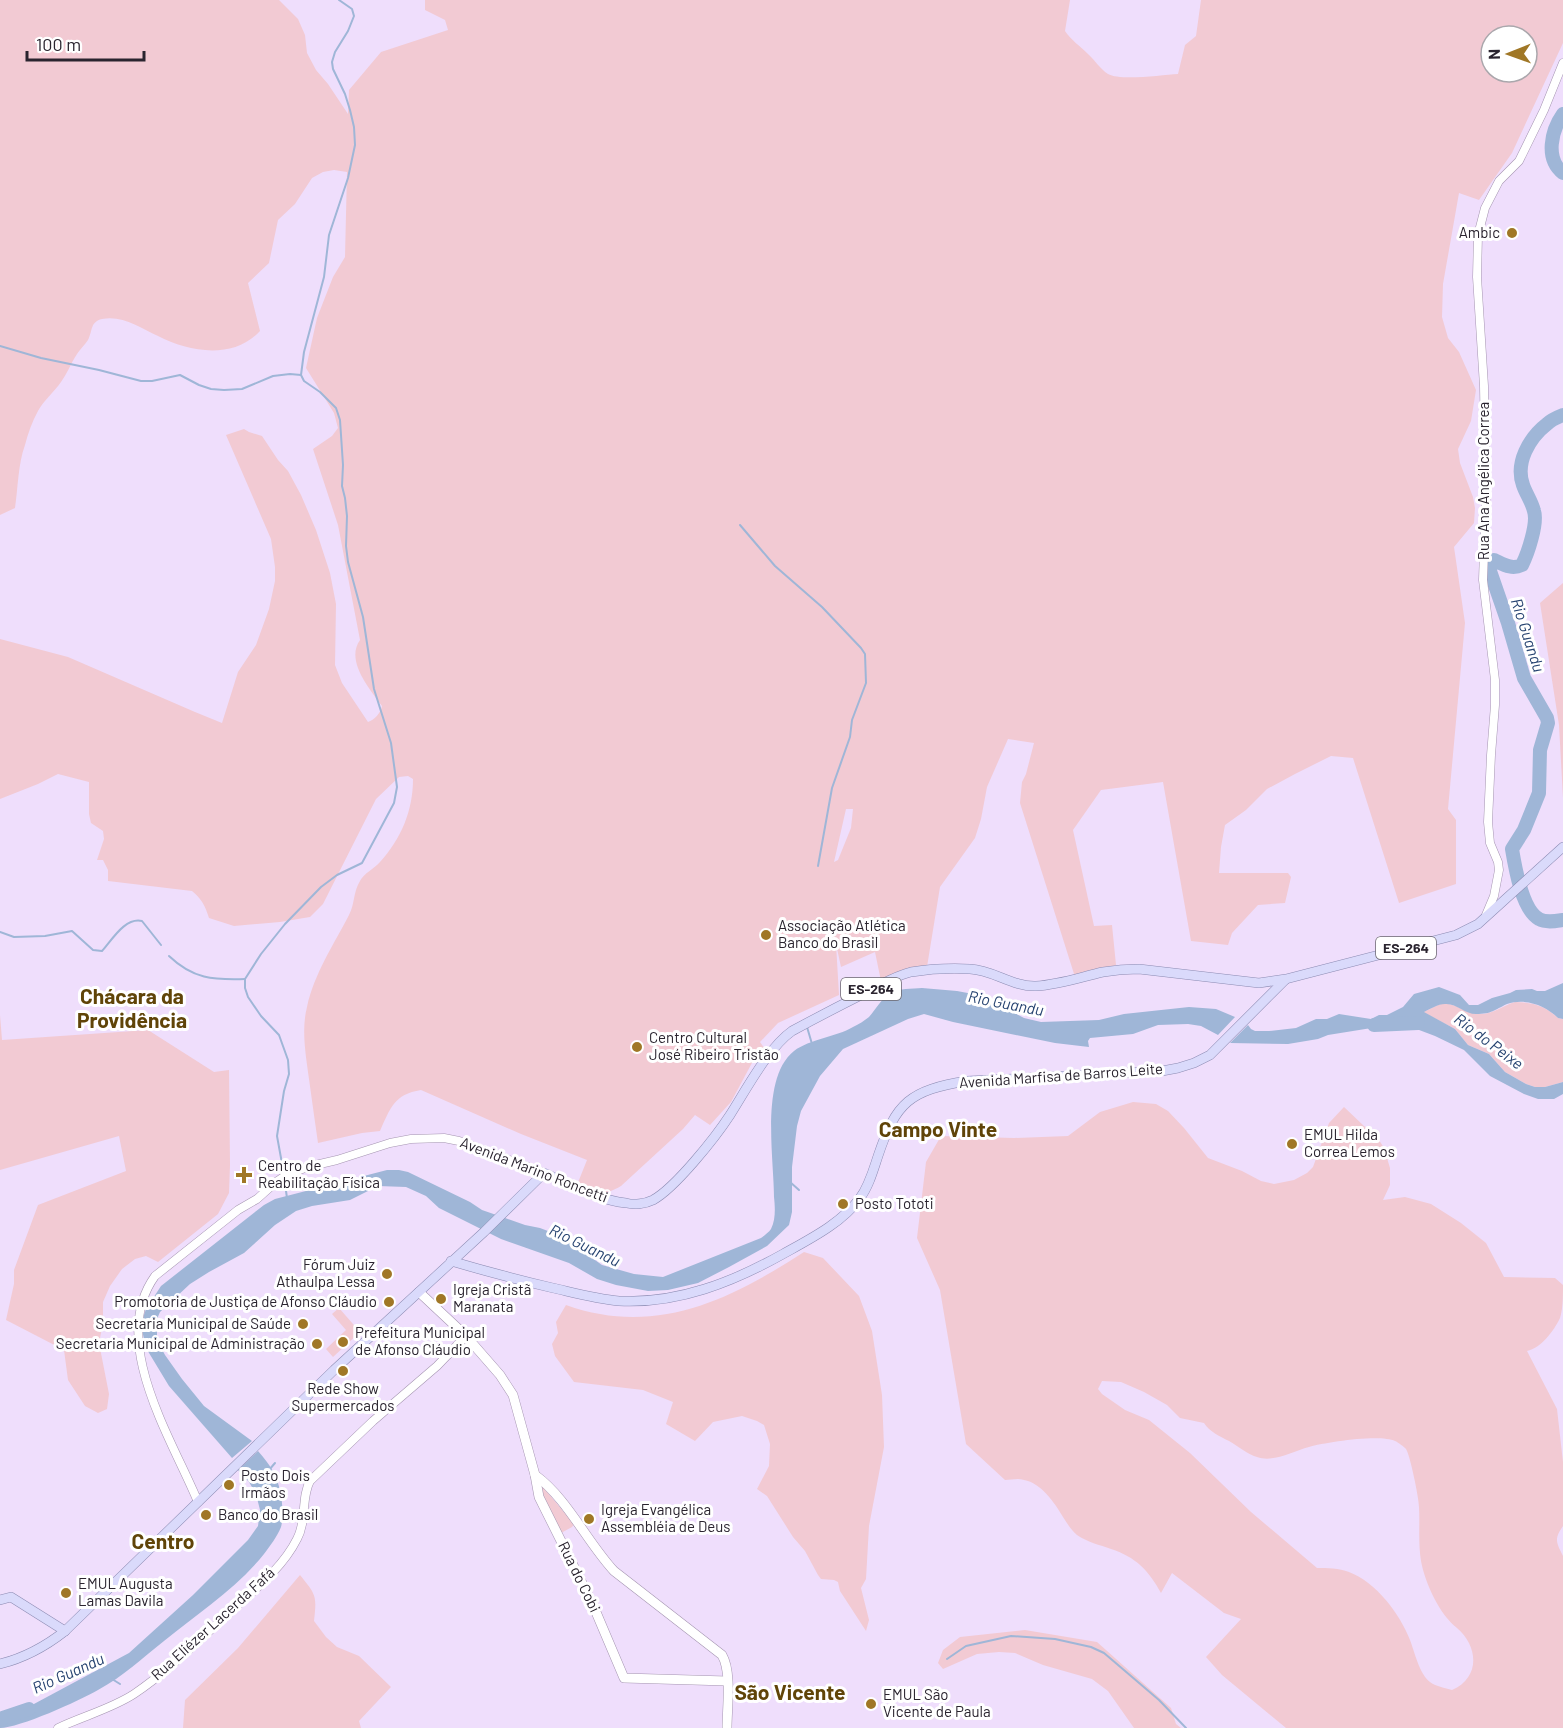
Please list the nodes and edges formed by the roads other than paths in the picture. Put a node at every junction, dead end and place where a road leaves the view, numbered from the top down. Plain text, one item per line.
1 (1563, 63) edge
2 (1563, 847) edge
3 (1486, 916) junction
4 (1286, 979) junction
5 (1259, 983) junction
6 (1264, 999) junction
7 (544, 1173) junction
8 (451, 1262) junction
9 (419, 1292) junction
10 (466, 1336) junction
11 (536, 1475) junction
12 (198, 1502) junction
13 (0, 1600) edge
14 (65, 1631) junction
15 (0, 1664) edge
16 (727, 1681) junction
17 (58, 1728) edge
18 (727, 1728) edge

1 - 3 street, Rua Ana Angélica Correa
2 - 3 main road, ES-264
3 - 4 main road, ES-264
4 - 5 main road, Avenida Marino Roncetti / ES-264
4 - 6 main road, ES-264
5 - 6 main road
5 - 7 main road, Avenida Marino Roncetti / ES-264
6 - 8 main road, Avenida Marfisa de Barros Leite / ES-264
7 - 8 main road
7 - 12 street, Avenida Marino Roncetti
8 - 9 main road
9 - 10 main road, Rua do Cobi
9 - 12 main road
10 - 11 main road, Rua do Cobi
10 - 17 street, Rua Eliézer Lacerda Fafá
11 - 16 main road
11 - 16 main road, Rua do Cobi
12 - 14 main road
13 - 14 main road
14 - 15 main road
16 - 18 main road

